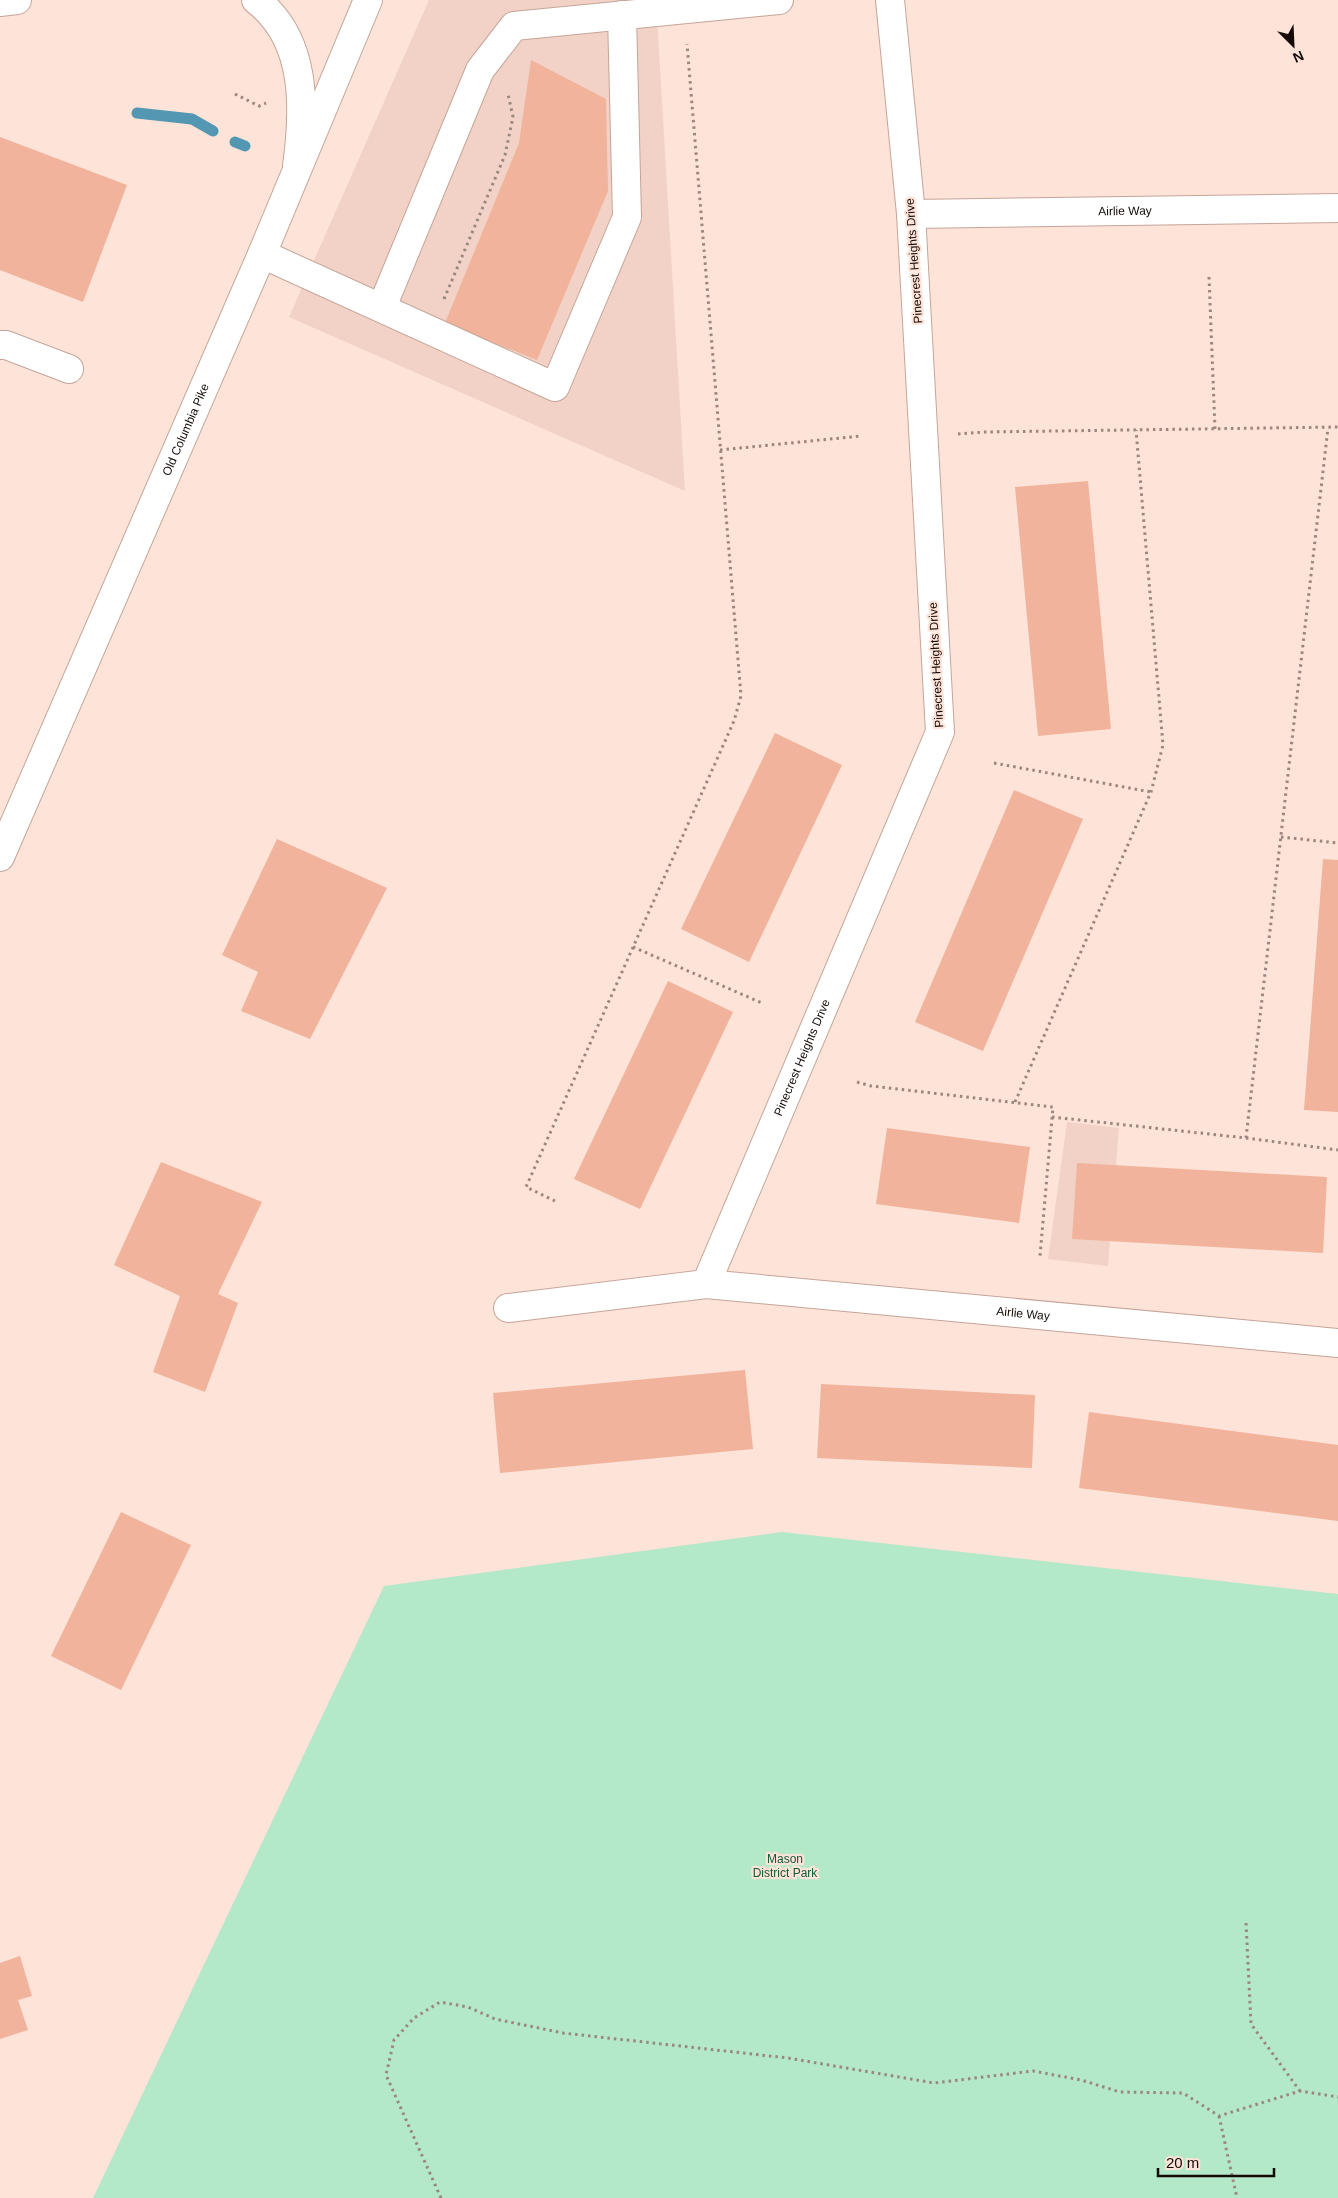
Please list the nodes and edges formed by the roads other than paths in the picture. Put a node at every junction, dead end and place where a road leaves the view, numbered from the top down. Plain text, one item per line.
1 (16, 0) edge
2 (256, 0) edge
3 (368, 0) edge
4 (779, 0) edge
5 (890, 0) edge
6 (0, 2) edge
7 (622, 15) junction
8 (298, 166) junction
9 (1338, 208) edge
10 (911, 214) junction
11 (262, 254) junction
12 (382, 307) junction
13 (0, 345) edge
14 (70, 369) dead end
15 (0, 857) edge
16 (706, 1284) junction
17 (508, 1308) dead end
18 (1338, 1343) edge

1 - 6 street
2 - 8 street
3 - 8 street, Old Columbia Pike
4 - 7 street
5 - 10 street, Pinecrest Heights Drive
7 - 12 street
7 - 12 street
8 - 11 street, Old Columbia Pike
9 - 10 street, Airlie Way
10 - 16 street, Pinecrest Heights Drive
11 - 12 street
11 - 15 street, Old Columbia Pike
13 - 14 street
16 - 17 street, Airlie Way
16 - 18 street, Airlie Way

